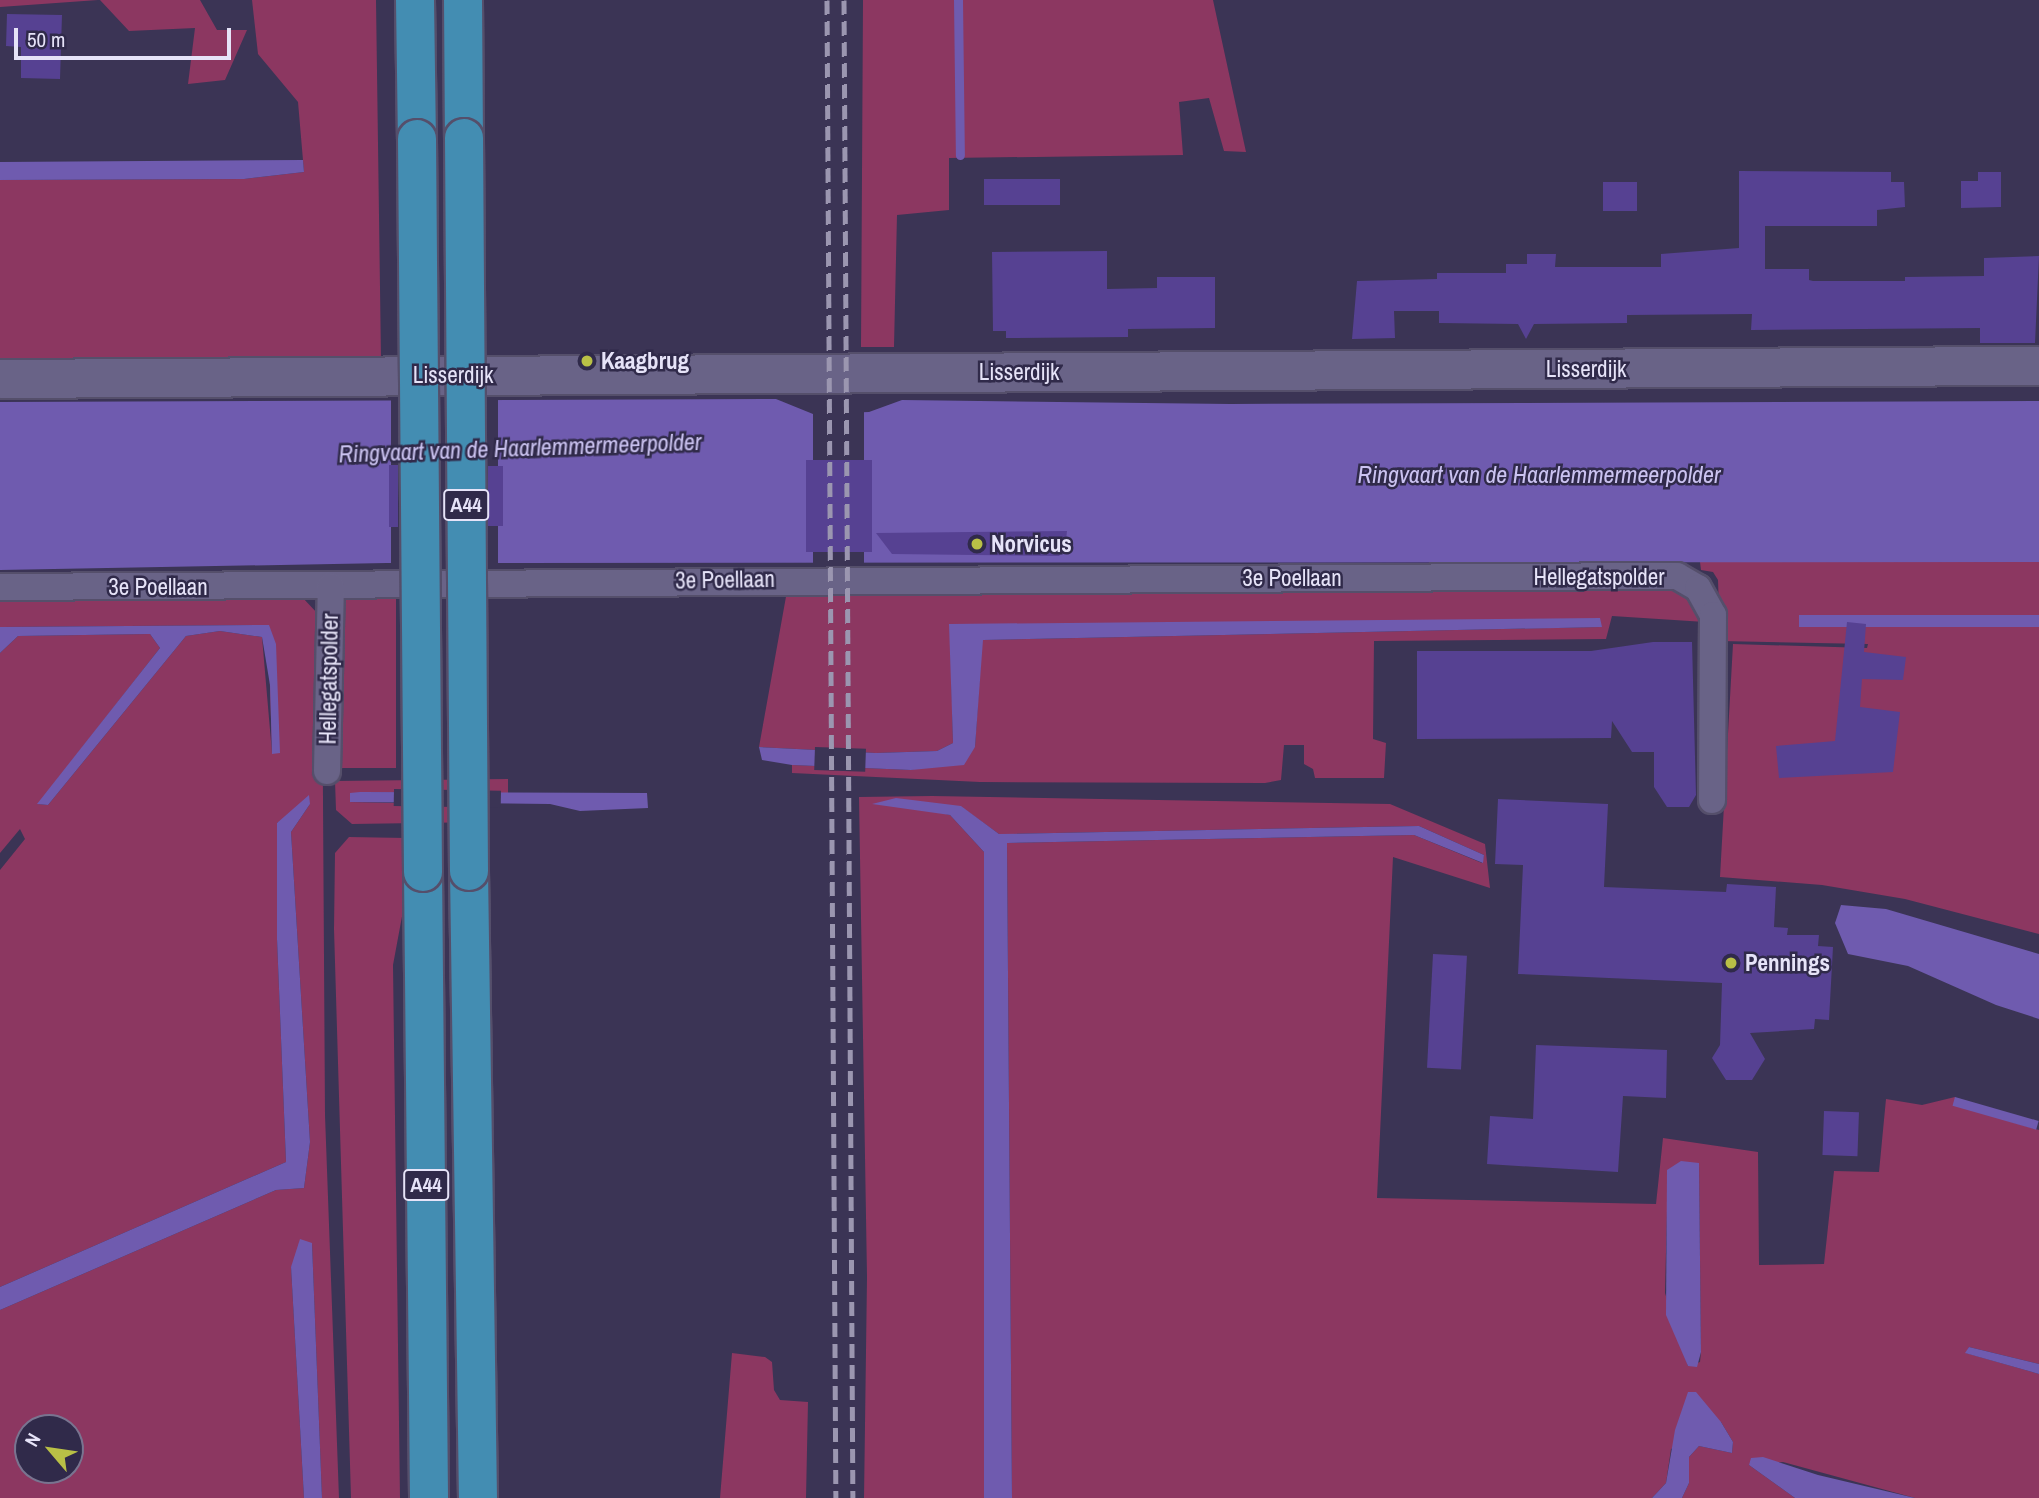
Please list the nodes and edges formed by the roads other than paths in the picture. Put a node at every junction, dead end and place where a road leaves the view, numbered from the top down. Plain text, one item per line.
1 (415, 0) edge
2 (463, 0) edge
3 (2039, 366) edge
4 (0, 379) edge
5 (1450, 577) joint
6 (331, 586) junction
7 (0, 587) edge
8 (327, 771) dead end
9 (1712, 800) dead end
10 (429, 1498) edge
11 (478, 1498) edge

1 - 10 highway, A44, bridge
2 - 11 highway, A44, bridge
3 - 4 street, Lisserdijk
5 - 6 street, 3e Poellaan
5 - 9 street, Hellegatspolder
6 - 7 street, 3e Poellaan
6 - 8 street, Hellegatspolder

